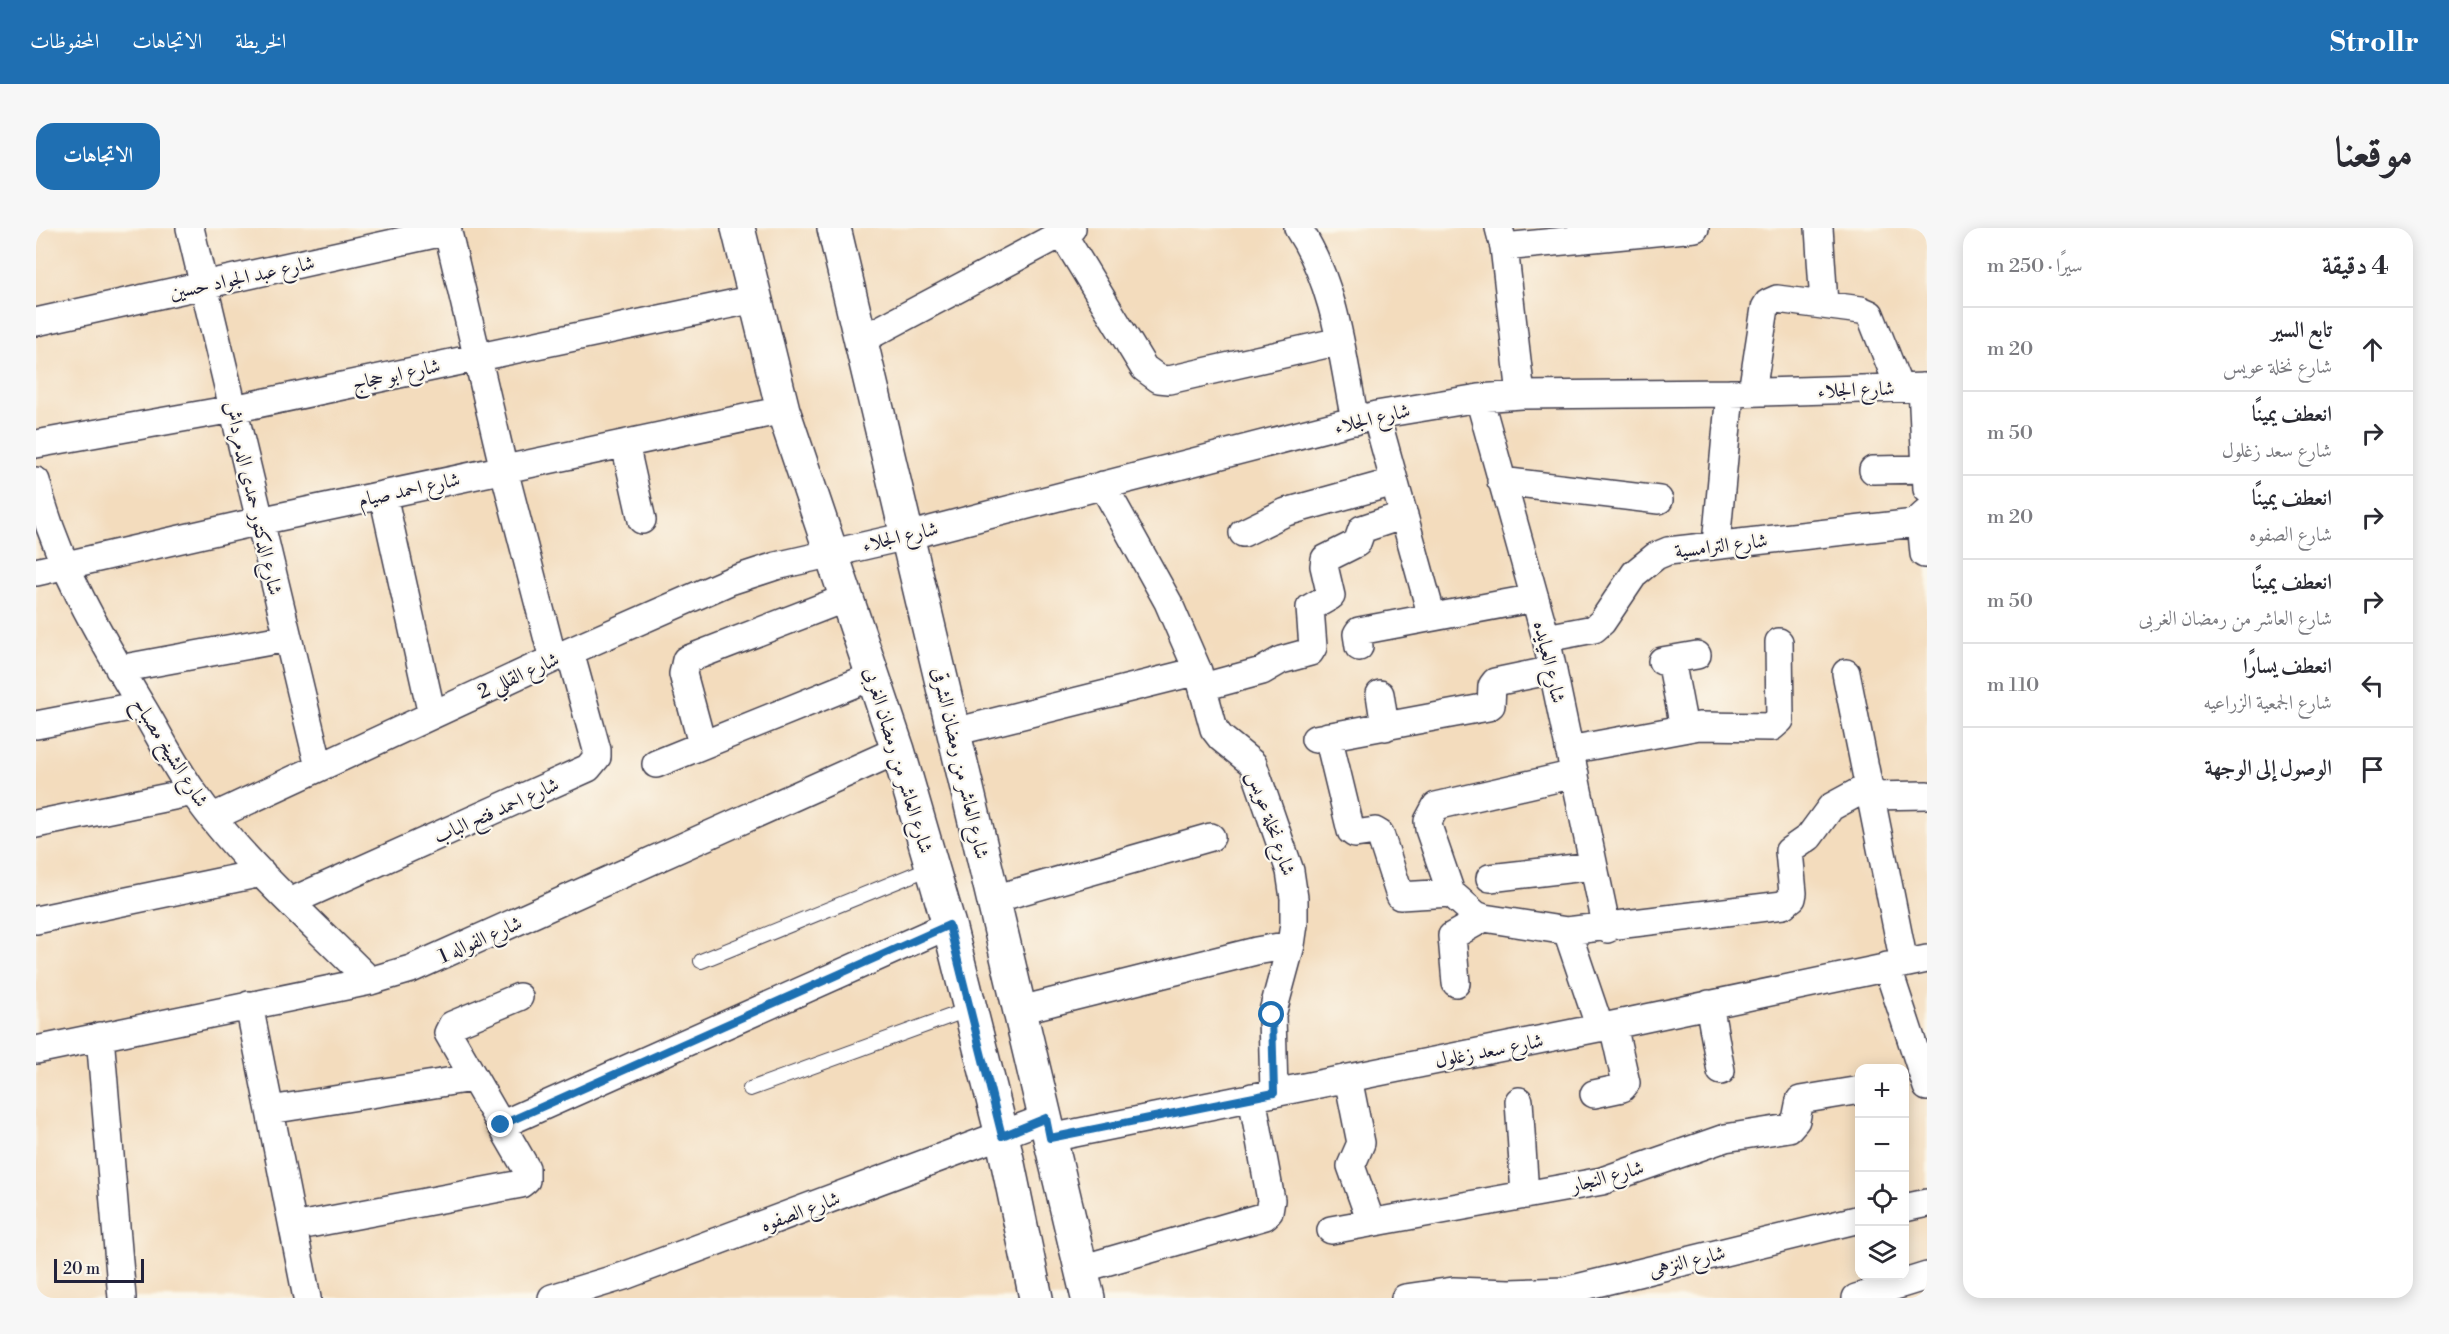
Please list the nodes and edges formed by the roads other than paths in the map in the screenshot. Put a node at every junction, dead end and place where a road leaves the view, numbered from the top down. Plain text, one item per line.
1 (190, 228) edge
2 (738, 228) edge
3 (834, 228) edge
4 (1298, 228) edge
5 (1695, 228) edge
6 (1820, 228) edge
7 (448, 230) edge
8 (1067, 231) edge
9 (1502, 238) edge
10 (203, 285) junction
11 (755, 298) junction
12 (1824, 304) junction
13 (36, 322) edge
14 (861, 340) junction
15 (1340, 341) junction
16 (479, 356) junction
17 (1916, 387) edge
18 (1741, 392) junction
19 (1521, 394) junction
20 (1479, 398) junction
21 (233, 409) junction
22 (783, 410) junction
23 (1365, 418) junction
24 (36, 444) edge
25 (625, 444) junction
26 (504, 470) junction
27 (1873, 470) dead end
28 (1927, 479) edge
29 (36, 481) edge
30 (1501, 481) junction
31 (1395, 482) junction
32 (1103, 485) junction
33 (383, 495) junction
34 (1659, 500) dead end
35 (1404, 515) junction
36 (1924, 517) edge
37 (642, 520) dead end
38 (260, 521) junction
39 (1243, 533) dead end
40 (907, 536) junction
41 (1716, 544) junction
42 (831, 552) junction
43 (1924, 554) dead end
44 (66, 566) junction
45 (36, 572) edge
46 (846, 598) junction
47 (1535, 598) junction
48 (1432, 617) junction
49 (287, 638) junction
50 (1546, 638) junction
51 (1779, 642) dead end
52 (1359, 647) dead end
53 (562, 656) junction
54 (1677, 659) dead end
55 (119, 669) junction
56 (1553, 670) junction
57 (1846, 674) dead end
58 (873, 676) junction
59 (1200, 679) junction
60 (1380, 694) dead end
61 (141, 705) junction
62 (432, 715) junction
63 (36, 725) edge
64 (1385, 727) junction
65 (1684, 728) junction
66 (954, 732) junction
67 (702, 744) junction
68 (898, 750) junction
69 (1572, 762) junction
70 (656, 764) dead end
71 (319, 767) junction
72 (193, 792) junction
73 (1869, 792) junction
74 (1927, 795) edge
75 (213, 817) junction
76 (36, 824) edge
77 (1211, 837) dead end
78 (1593, 866) junction
79 (932, 867) junction
80 (262, 873) junction
81 (1490, 878) dead end
82 (1451, 893) junction
83 (994, 899) junction
84 (292, 902) junction
85 (1484, 918) junction
86 (36, 920) edge
87 (949, 925) junction
88 (1606, 928) junction
89 (1567, 931) junction
90 (1291, 945) junction
91 (700, 961) dead end
92 (1906, 962) edge
93 (370, 981) junction
94 (1456, 982) dead end
95 (519, 997) dead end
96 (1709, 1004) junction
97 (249, 1005) junction
98 (970, 1009) junction
99 (1020, 1010) junction
100 (1606, 1026) junction
101 (100, 1036) junction
102 (36, 1050) edge
103 (1721, 1071) dead end
104 (472, 1078) junction
105 (1348, 1078) junction
106 (1919, 1084) edge
107 (750, 1089) dead end
108 (1855, 1091) edge
109 (1263, 1095) junction
110 (1594, 1095) dead end
111 (1519, 1101) dead end
112 (270, 1110) junction
113 (501, 1125) junction
114 (1048, 1128) junction
115 (1002, 1136) junction
116 (1525, 1195) junction
117 (1927, 1203) edge
118 (1909, 1207) edge
119 (1855, 1220) edge
120 (1371, 1222) junction
121 (293, 1227) junction
122 (1331, 1230) dead end
123 (1927, 1276) edge
124 (1085, 1283) edge
125 (122, 1298) edge
126 (307, 1298) edge
127 (552, 1298) edge
128 (1036, 1298) edge
129 (1405, 1298) edge
130 (1857, 1298) edge

1 - 10 street, شارع الدكتور حمدى الدمرداش
2 - 11 street, شارع العاشر من رمضان الغربى
3 - 14 street, شارع العاشر من رمضان الشرقى
4 - 15 street
5 - 9 street
6 - 12 street
7 - 10 street, شارع عبد الجواد حسين
7 - 16 street, شارع احمد فتح الباب
8 - 14 street
8 - 15 street
9 - 19 street
10 - 13 street, شارع عبد الجواد حسين
10 - 21 street, شارع الدكتور حمدى الدمرداش
11 - 16 street, شارع ابو حجاج
11 - 22 street, شارع العاشر من رمضان الغربى
12 - 17 street
12 - 18 street
14 - 40 street, شارع العاشر من رمضان الشرقى
15 - 23 street
16 - 21 street, شارع ابو حجاج
16 - 26 street, شارع احمد فتح الباب
17 - 18 street, شارع الجلاء
17 - 28 street
18 - 19 street, شارع الجلاء
18 - 41 street
19 - 20 street, شارع الجلاء
20 - 23 street, شارع الجلاء
20 - 30 street, شارع العيايده
21 - 24 street, شارع ابو حجاج
21 - 38 street, شارع الدكتور حمدى الدمرداش
22 - 25 street, شارع احمد صيام
22 - 42 street, شارع العاشر من رمضان الغربى
23 - 31 street
23 - 32 street, شارع الجلاء
25 - 26 street, شارع احمد صيام
25 - 37 street
26 - 33 street, شارع احمد صيام
26 - 53 street, شارع احمد فتح الباب
27 - 28 street
29 - 44 street, شارع الشيخ مصباح
30 - 34 street
30 - 47 street, شارع العيايده
31 - 35 street
31 - 39 street
32 - 40 street, شارع الجلاء
32 - 59 street, شارع نخلة عويس
33 - 38 street, شارع احمد صيام
33 - 62 street
35 - 48 street
35 - 59 street
36 - 41 street, شارع الترامسية
36 - 43 street
38 - 44 street, شارع احمد صيام
38 - 49 street, شارع الدكتور حمدى الدمرداش
40 - 42 street, شارع الجلاء
40 - 66 street, شارع العاشر من رمضان الشرقى
41 - 50 street, شارع الترامسية
42 - 46 street, شارع العاشر من رمضان الغربى
42 - 53 street, شارع القللي 2
44 - 45 street, شارع احمد صيام
44 - 55 street, شارع الشيخ مصباح
46 - 58 street, شارع العاشر من رمضان الغربى
46 - 67 street
47 - 48 street
47 - 50 street, شارع العيايده
48 - 52 street
49 - 55 street
49 - 71 street, شارع الدكتور حمدى الدمرداش
50 - 56 street, شارع العيايده
51 - 65 street
53 - 62 street, شارع القللي 2
53 - 84 street, شارع احمد فتح الباب
54 - 65 street
55 - 61 street, شارع الشيخ مصباح
56 - 64 street
56 - 69 street, شارع العيايده
57 - 73 street
58 - 67 street
58 - 68 street, شارع العاشر من رمضان الغربى
59 - 66 street
59 - 90 street, شارع نخلة عويس
60 - 64 street
61 - 63 street
61 - 72 street, شارع الشيخ مصباح
62 - 71 street, شارع القللي 2
64 - 82 street
65 - 69 street
66 - 83 street, شارع العاشر من رمضان الشرقى
67 - 70 street
68 - 79 street, شارع العاشر من رمضان الغربى
68 - 93 street, شارع الفواله 1
69 - 78 street, شارع العيايده
69 - 82 street
71 - 75 street, شارع القللي 2
72 - 75 street, شارع الشيخ مصباح
72 - 76 street
73 - 74 street
73 - 88 street
73 - 92 street
75 - 80 street, شارع الشيخ مصباح
77 - 83 street
78 - 81 street
78 - 88 street, شارع العيايده
79 - 87 street, شارع العاشر من رمضان الغربى
79 - 91 lane
80 - 84 street, شارع الشيخ مصباح
80 - 86 street
82 - 85 street
83 - 99 street, شارع العاشر من رمضان الشرقى
84 - 93 street, شارع الشيخ مصباح
85 - 89 street
85 - 94 street
87 - 98 street, شارع العاشر من رمضان الغربى
87 - 113 street
88 - 89 street
89 - 100 street
90 - 99 street
90 - 109 street, شارع نخلة عويس
92 - 96 street, شارع سعد زغلول
92 - 106 street
93 - 97 street, شارع الفواله 1
95 - 104 street
96 - 100 street, شارع سعد زغلول
96 - 103 street
97 - 101 street, شارع الفواله 1
97 - 112 street
98 - 107 lane
98 - 115 street, شارع العاشر من رمضان الغربى
99 - 114 street, شارع العاشر من رمضان الشرقى
100 - 105 street, شارع سعد زغلول
100 - 110 street
101 - 102 street, شارع الفواله 1
101 - 125 street
104 - 112 street
104 - 113 street
105 - 109 street, شارع سعد زغلول
105 - 120 street
108 - 116 street, شارع النجار
109 - 114 street, شارع سعد زغلول
109 - 124 street, شارع نخلة عويس
111 - 116 street
112 - 121 street
113 - 121 street
114 - 115 street, شارع الصفوه
114 - 124 street, شارع العاشر من رمضان الشرقى
115 - 127 street, شارع الصفوه
115 - 128 street, شارع العاشر من رمضان الغربى
116 - 120 street, شارع النجار
117 - 118 street
119 - 129 street, شارع النزهى
120 - 122 street, شارع النجار
121 - 126 street
123 - 130 street

